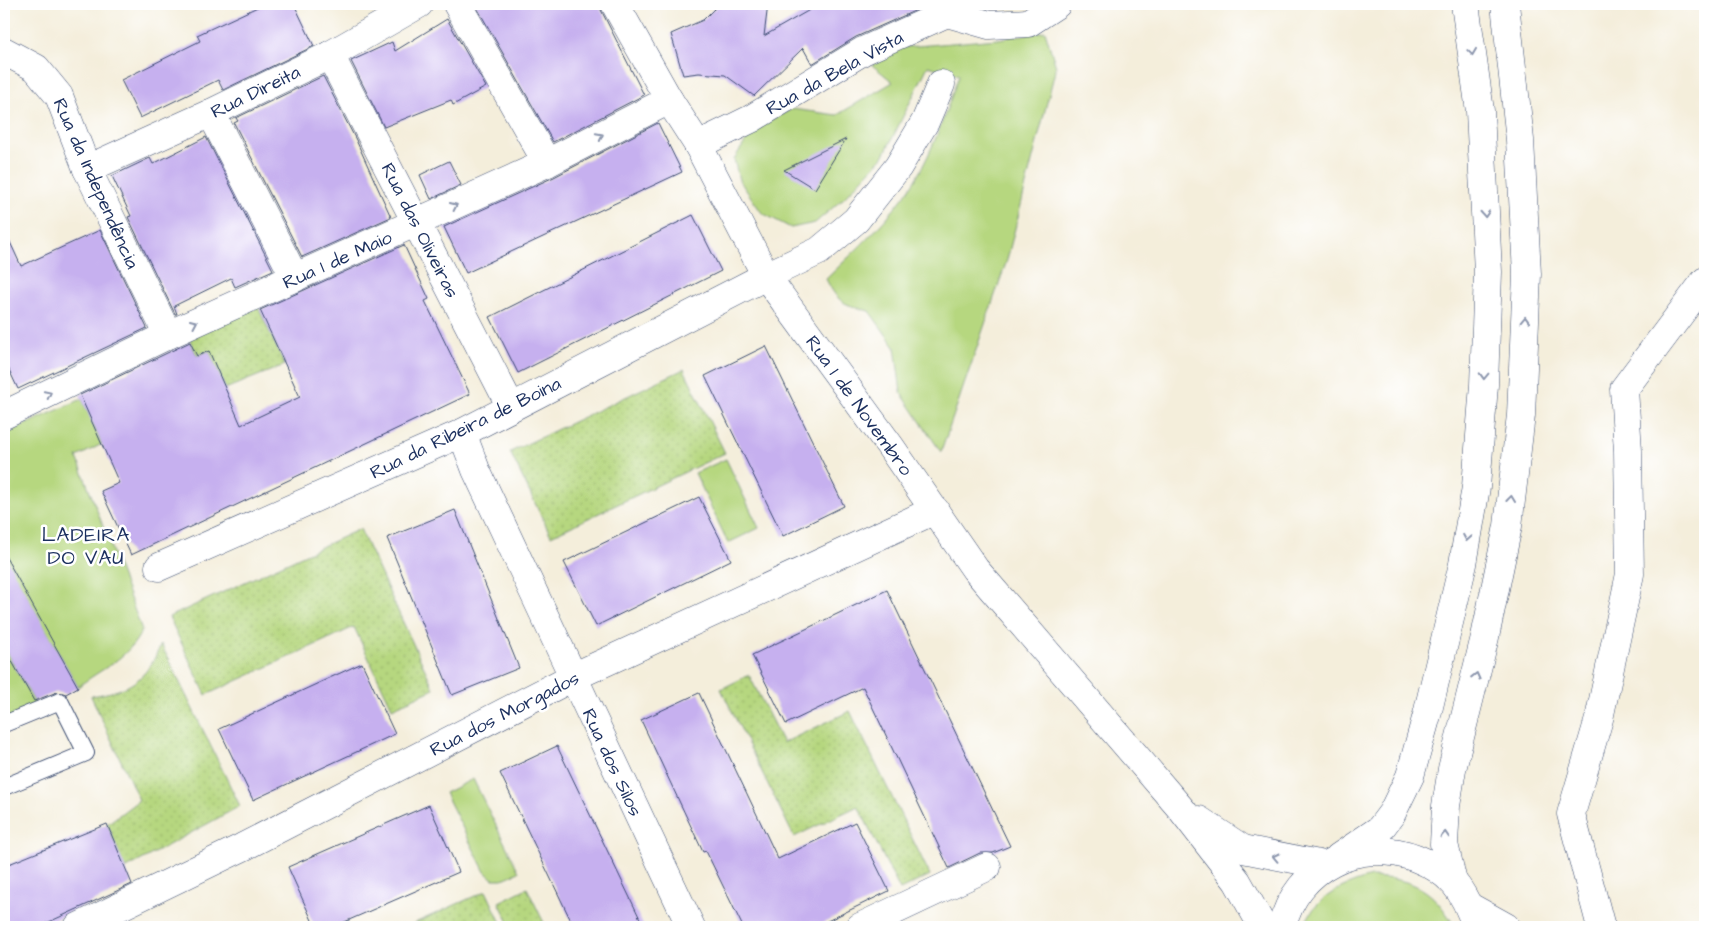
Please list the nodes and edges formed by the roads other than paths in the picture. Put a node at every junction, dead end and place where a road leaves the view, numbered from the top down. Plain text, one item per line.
1 (419, 4) edge
2 (457, 4) edge
3 (614, 4) edge
4 (1057, 4) edge
5 (1464, 4) edge
6 (1505, 4) edge
7 (946, 8) edge
8 (4, 51) edge
9 (330, 55) junction
10 (941, 84) dead end
11 (669, 100) junction
12 (211, 113) junction
13 (698, 145) junction
14 (547, 163) junction
15 (87, 169) junction
16 (417, 223) junction
17 (766, 276) junction
18 (295, 278) junction
19 (1705, 281) edge
20 (168, 335) junction
21 (511, 407) junction
22 (5, 412) edge
23 (462, 433) junction
24 (935, 510) junction
25 (159, 567) dead end
26 (573, 677) junction
27 (4, 724) edge
28 (4, 787) edge
29 (1182, 810) junction
30 (1332, 861) junction
31 (987, 867) dead end
32 (1454, 882) junction
33 (1473, 917) edge
34 (78, 927) edge
35 (691, 927) edge
36 (860, 927) edge
37 (1263, 927) edge
38 (1282, 927) edge
39 (1506, 927) edge
40 (1601, 927) edge

1 - 9 street, Rua Direita
2 - 14 street
3 - 11 street, Rua 1 de Novembro
4 - 7 street, Rua da Bela Vista
5 -> 30 street
32 -> 6 street
7 - 13 street, Rua da Bela Vista
8 - 15 street, Rua da Independência
9 - 12 street, Rua Direita
9 - 16 street, Rua das Oliveiras
10 - 17 street, Rua da Ribeira de Boina
11 - 13 street, Rua 1 de Novembro
14 -> 11 street, Rua 1 de Maio
12 - 15 street, Rua Direita
12 - 18 street
13 - 17 street, Rua 1 de Novembro
16 -> 14 street, Rua 1 de Maio
15 - 20 street, Rua da Independência
16 - 18 street, Rua 1 de Maio
16 - 21 street, Rua das Oliveiras
17 - 21 street, Rua da Ribeira de Boina
17 - 24 street, Rua 1 de Novembro
20 -> 18 street, Rua 1 de Maio
19 - 40 street
22 -> 20 street, Rua 1 de Maio
21 - 23 street, Rua da Ribeira de Boina
23 - 25 street, Rua da Ribeira de Boina
23 - 26 street, Rua dos Silos
24 - 26 street, Rua dos Morgados
24 - 29 street, Rua 1 de Novembro
26 - 34 street, Rua dos Morgados
26 - 35 street, Rua dos Silos
27 - 28 lane
30 -> 29 street
29 - 37 street
30 - 32 street
30 - 38 street
31 - 36 street
32 - 33 street
33 - 39 street

